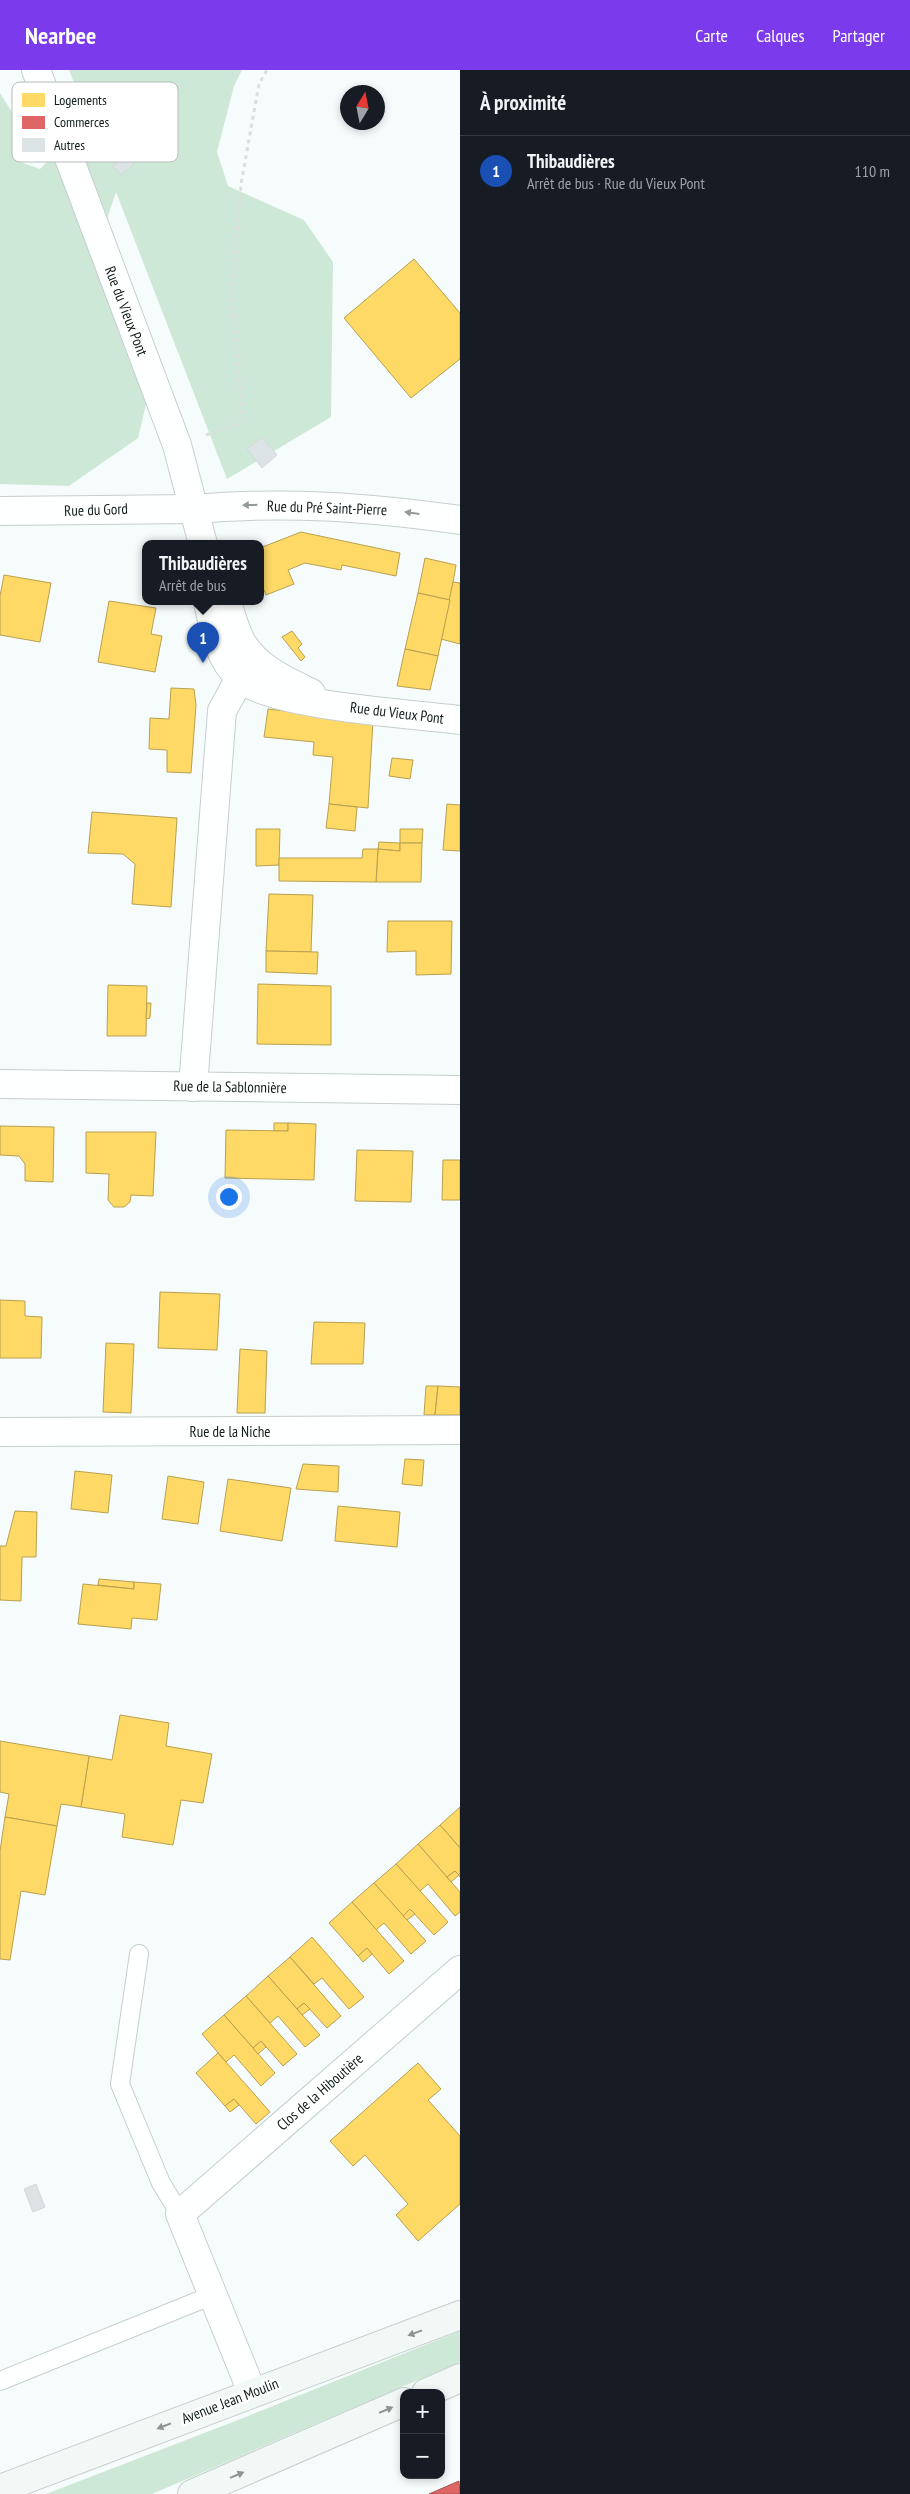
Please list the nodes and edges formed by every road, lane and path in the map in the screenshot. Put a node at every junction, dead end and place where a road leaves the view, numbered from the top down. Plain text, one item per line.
1 (267, 70) edge
2 (71, 162) edge
3 (177, 444) junction
4 (193, 509) junction
5 (0, 511) edge
6 (460, 520) edge
7 (202, 540) edge
8 (209, 605) edge
9 (228, 605) edge
10 (247, 668) junction
11 (460, 720) edge
12 (0, 1084) edge
13 (193, 1087) junction
14 (460, 1090) edge
15 (460, 1430) edge
16 (0, 1432) edge
17 (139, 1954) dead end
18 (460, 1970) edge
19 (180, 2214) junction
20 (213, 2295) junction
21 (460, 2315) edge
22 (460, 2378) edge
23 (0, 2381) edge
24 (435, 2389) edge
25 (252, 2392) junction
26 (400, 2404) edge
27 (0, 2490) edge
28 (192, 2494) edge

1 - 3 path
2 - 3 street, Rue du Vieux Pont
3 - 4 street, Rue du Vieux Pont
4 - 5 street, Rue du Gord
6 -> 4 street, Rue du Pré Saint-Pierre
4 - 7 street, Rue du Vieux Pont
8 - 10 street, Rue du Vieux Pont
9 - 10 street, Rue du Vieux Pont
10 - 11 street, Rue du Vieux Pont
10 - 13 street
12 - 13 street, Rue de la Sablonnière
13 - 14 street, Rue de la Sablonnière
15 - 16 street, Rue de la Niche
17 - 19 lane
18 - 19 street, Clos de la Hiboutière
19 - 20 street
20 - 23 lane
20 - 25 street
21 -> 25 main road, Avenue Jean Moulin
22 - 24 main road
25 -> 27 main road, Avenue Jean Moulin
28 -> 26 main road

